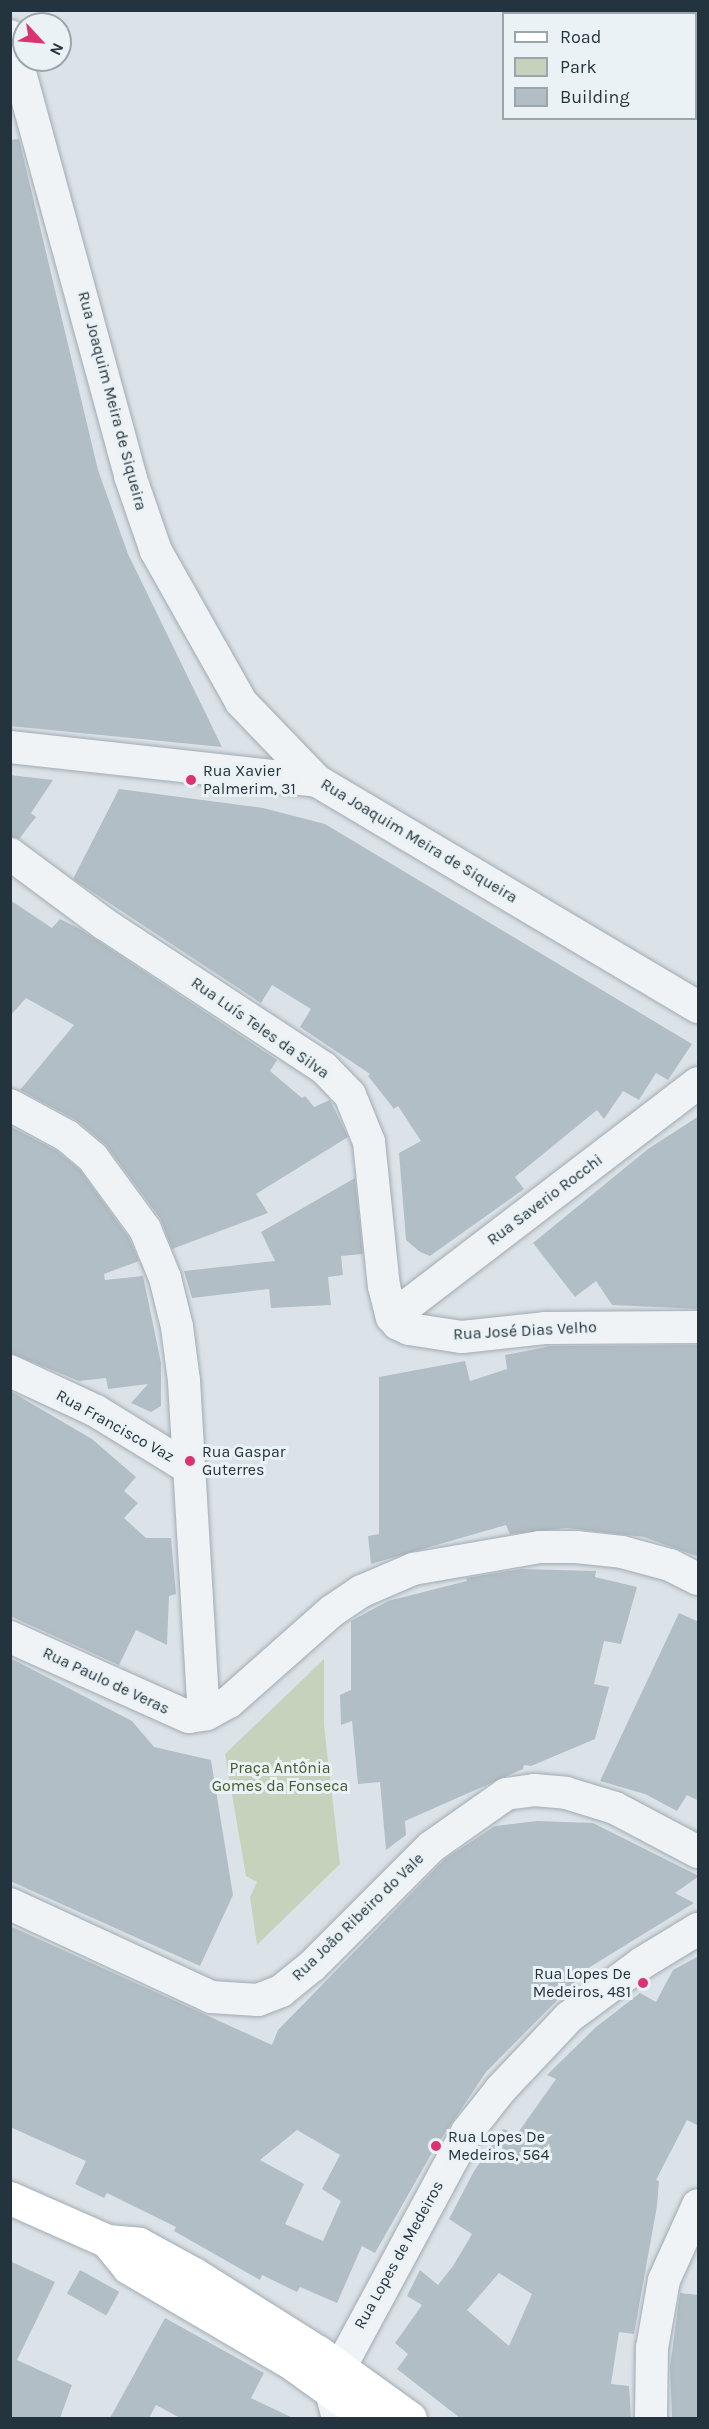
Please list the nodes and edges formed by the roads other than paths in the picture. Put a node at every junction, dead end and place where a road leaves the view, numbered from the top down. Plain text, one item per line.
1 (10, 36) edge
2 (10, 747) edge
3 (317, 781) junction
4 (10, 854) edge
5 (699, 1007) edge
6 (699, 1083) edge
7 (10, 1105) edge
8 (392, 1317) junction
9 (699, 1327) edge
10 (10, 1371) edge
11 (187, 1467) junction
12 (699, 1579) edge
13 (10, 1637) edge
14 (204, 1714) junction
15 (699, 1852) edge
16 (10, 1904) edge
17 (699, 1929) edge
18 (10, 2198) edge
19 (699, 2205) edge
20 (336, 2392) edge
21 (368, 2418) edge
22 (410, 2418) edge
23 (651, 2418) edge

1 - 3 street, Rua Joaquim Meira de Siqueira
2 - 3 street
3 - 5 street, Rua Joaquim Meira de Siqueira
4 - 8 street, Rua Luís Teles da Silva
6 - 8 street, Rua Saverio Rocchi
7 - 11 street
8 - 9 street, Rua José Dias Velho
10 - 11 street, Rua Francisco Vaz
11 - 14 street
12 - 14 street
13 - 14 street, Rua Paulo de Veras
15 - 16 street, Rua João Ribeiro do Vale
17 - 20 street, Rua Lopes de Medeiros
18 - 20 main road
19 - 23 street
20 - 21 main road
20 - 22 main road

